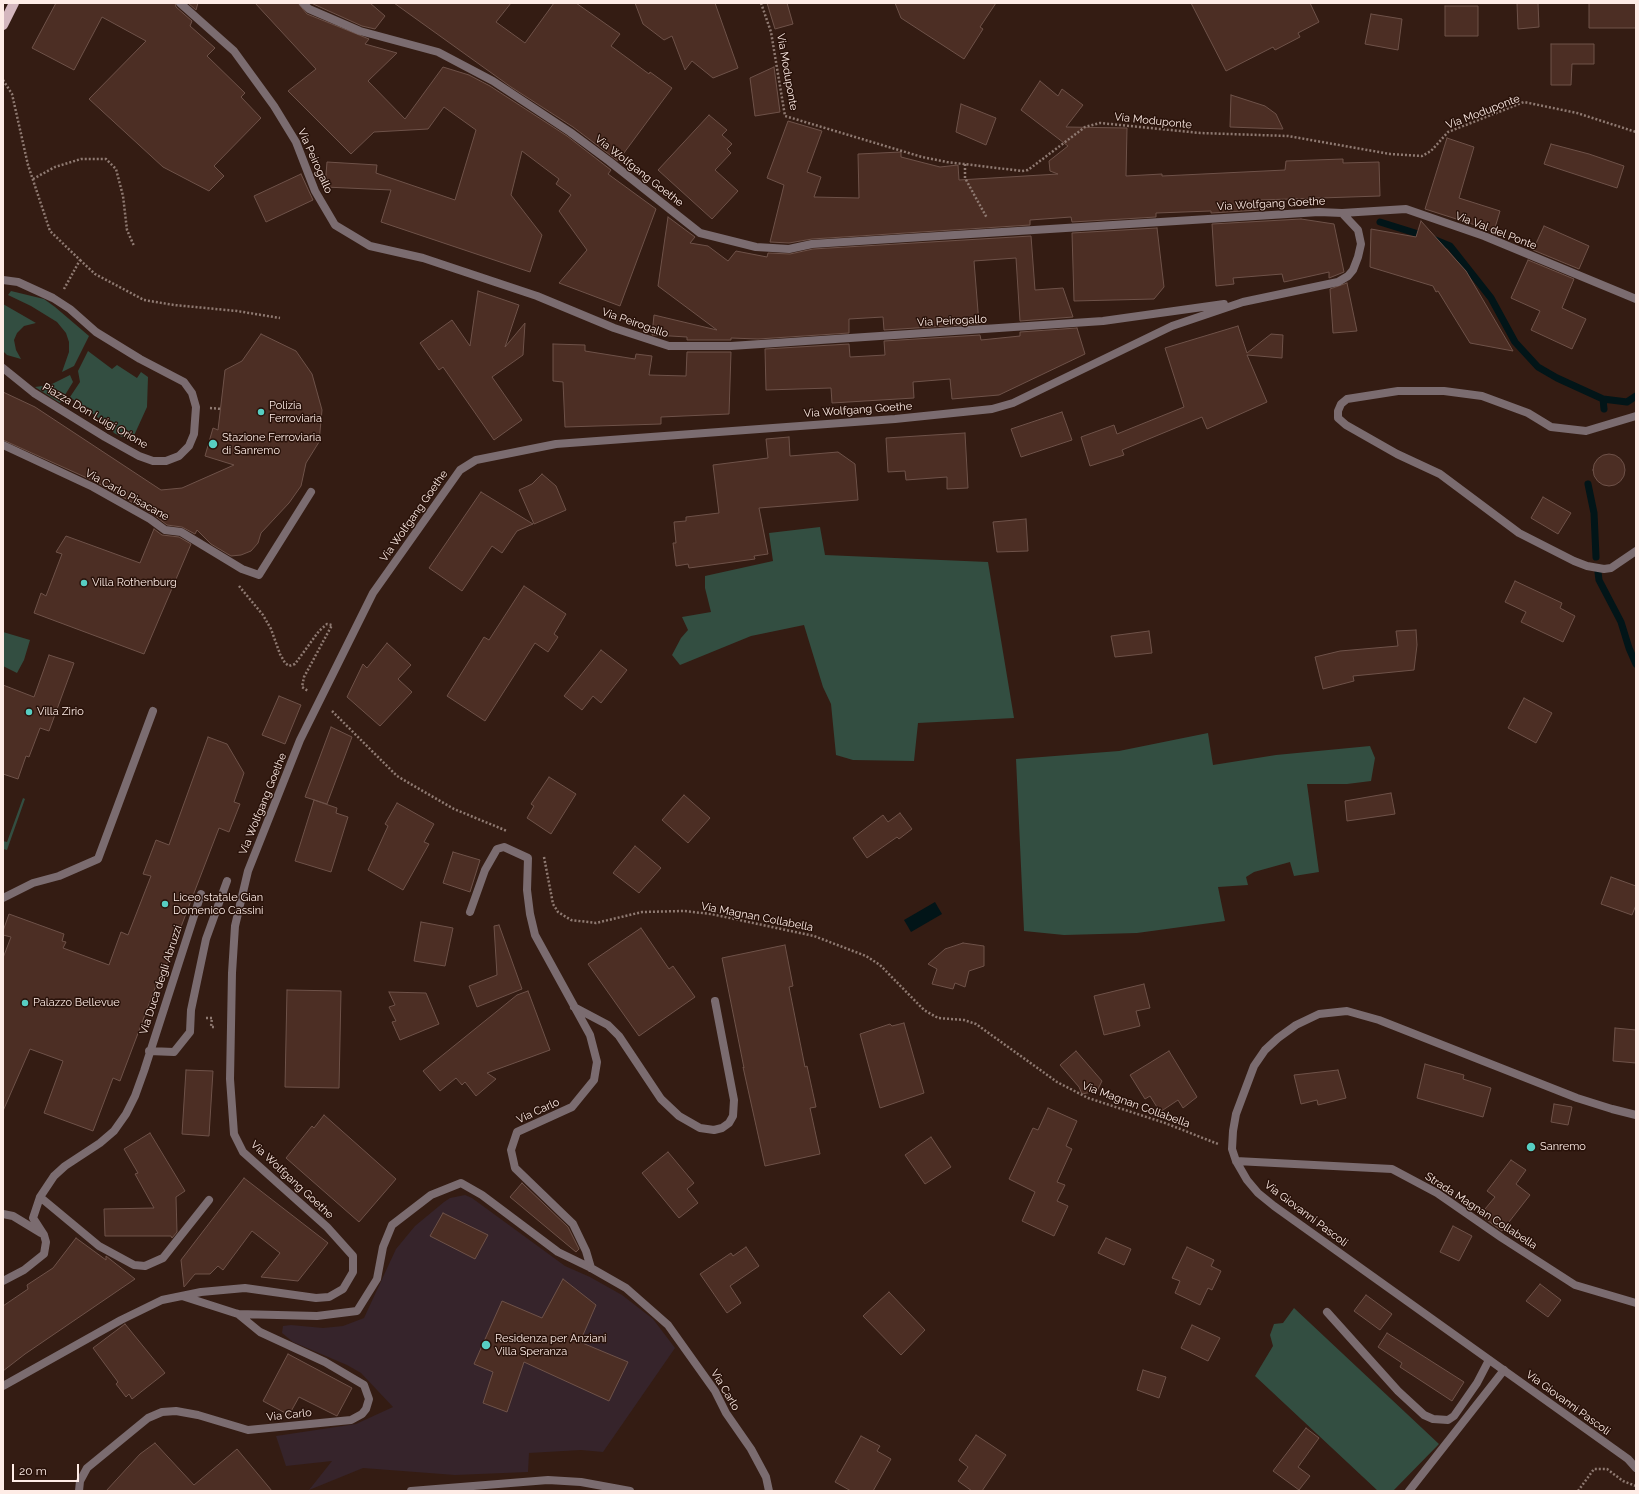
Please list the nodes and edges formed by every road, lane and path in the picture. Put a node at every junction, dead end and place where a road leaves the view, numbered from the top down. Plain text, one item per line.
1 (14, 3) edge
2 (180, 3) edge
3 (303, 3) edge
4 (761, 3) edge
5 (3, 25) edge
6 (3, 80) edge
7 (1636, 132) edge
8 (965, 164) junction
9 (33, 179) junction
10 (1342, 213) junction
11 (996, 232) junction
12 (134, 246) dead end
13 (80, 260) junction
14 (3, 280) edge
15 (70, 280) dead end
16 (1636, 299) edge
17 (1243, 302) junction
18 (280, 318) dead end
19 (3, 368) edge
20 (1635, 417) edge
21 (3, 445) edge
22 (311, 492) dead end
23 (1636, 551) edge
24 (236, 583) dead end
25 (321, 700) junction
26 (153, 711) dead end
27 (510, 832) dead end
28 (543, 854) dead end
29 (227, 881) dead end
30 (202, 894) dead end
31 (3, 898) edge
32 (470, 912) dead end
33 (716, 1001) dead end
34 (574, 1007) junction
35 (149, 1050) junction
36 (1636, 1115) edge
37 (1232, 1149) junction
38 (1236, 1161) junction
39 (40, 1197) junction
40 (209, 1200) dead end
41 (3, 1214) edge
42 (44, 1235) junction
43 (591, 1268) junction
44 (3, 1281) edge
45 (181, 1296) junction
46 (1636, 1303) edge
47 (1327, 1312) dead end
48 (238, 1314) junction
49 (1489, 1360) junction
50 (1504, 1370) junction
51 (3, 1386) edge
52 (1636, 1468) edge
53 (1636, 1486) edge
54 (79, 1491) edge
55 (411, 1491) edge
56 (630, 1491) edge
57 (769, 1491) edge
58 (1409, 1491) edge
59 (1578, 1491) edge

1 - 5 main road
2 - 17 street, Via Peirogallo
3 - 11 street, Via Wolfgang Goethe
4 - 8 path, Via Moduponte
6 - 9 path
7 - 8 path, Via Moduponte
8 - 11 path
9 - 12 path
9 - 13 path
10 - 11 street, Via Wolfgang Goethe
10 - 16 street, Via Val del Ponte
10 - 17 street, Via Wolfgang Goethe
13 - 15 path
13 - 18 path
14 - 19 street, Piazza Don Luigi Orione
17 - 25 street, Via Wolfgang Goethe
20 - 23 street
21 - 22 street, Via Carlo Pisacane
24 - 25 path
25 - 27 path
25 - 45 street, Via Wolfgang Goethe
26 - 31 street
28 - 37 path, Via Magnan Collabella
29 - 35 street, Via Duca degli Abruzzi
30 - 35 street, Via Duca degli Abruzzi
32 - 34 street, Via Carlo
33 - 34 street
34 - 43 street, Via Carlo
35 - 39 street, Via Duca degli Abruzzi
36 - 37 street, Via Giovanni Pascoli
37 - 38 street, Via Giovanni Pascoli
38 - 46 street, Strada Magnan Collabella
38 - 49 street, Via Giovanni Pascoli
39 - 40 street
39 - 42 street, Via Duca degli Abruzzi
41 - 42 street
42 - 44 street
43 - 48 street, Via Carlo
43 - 57 street, Via Carlo
45 - 48 street, Via Carlo
45 - 51 street, Via Wolfgang Goethe
47 - 49 street
48 - 54 street, Via Carlo
49 - 50 street, Via Giovanni Pascoli
50 - 52 street, Via Giovanni Pascoli
50 - 58 street
53 - 59 path
55 - 56 street

